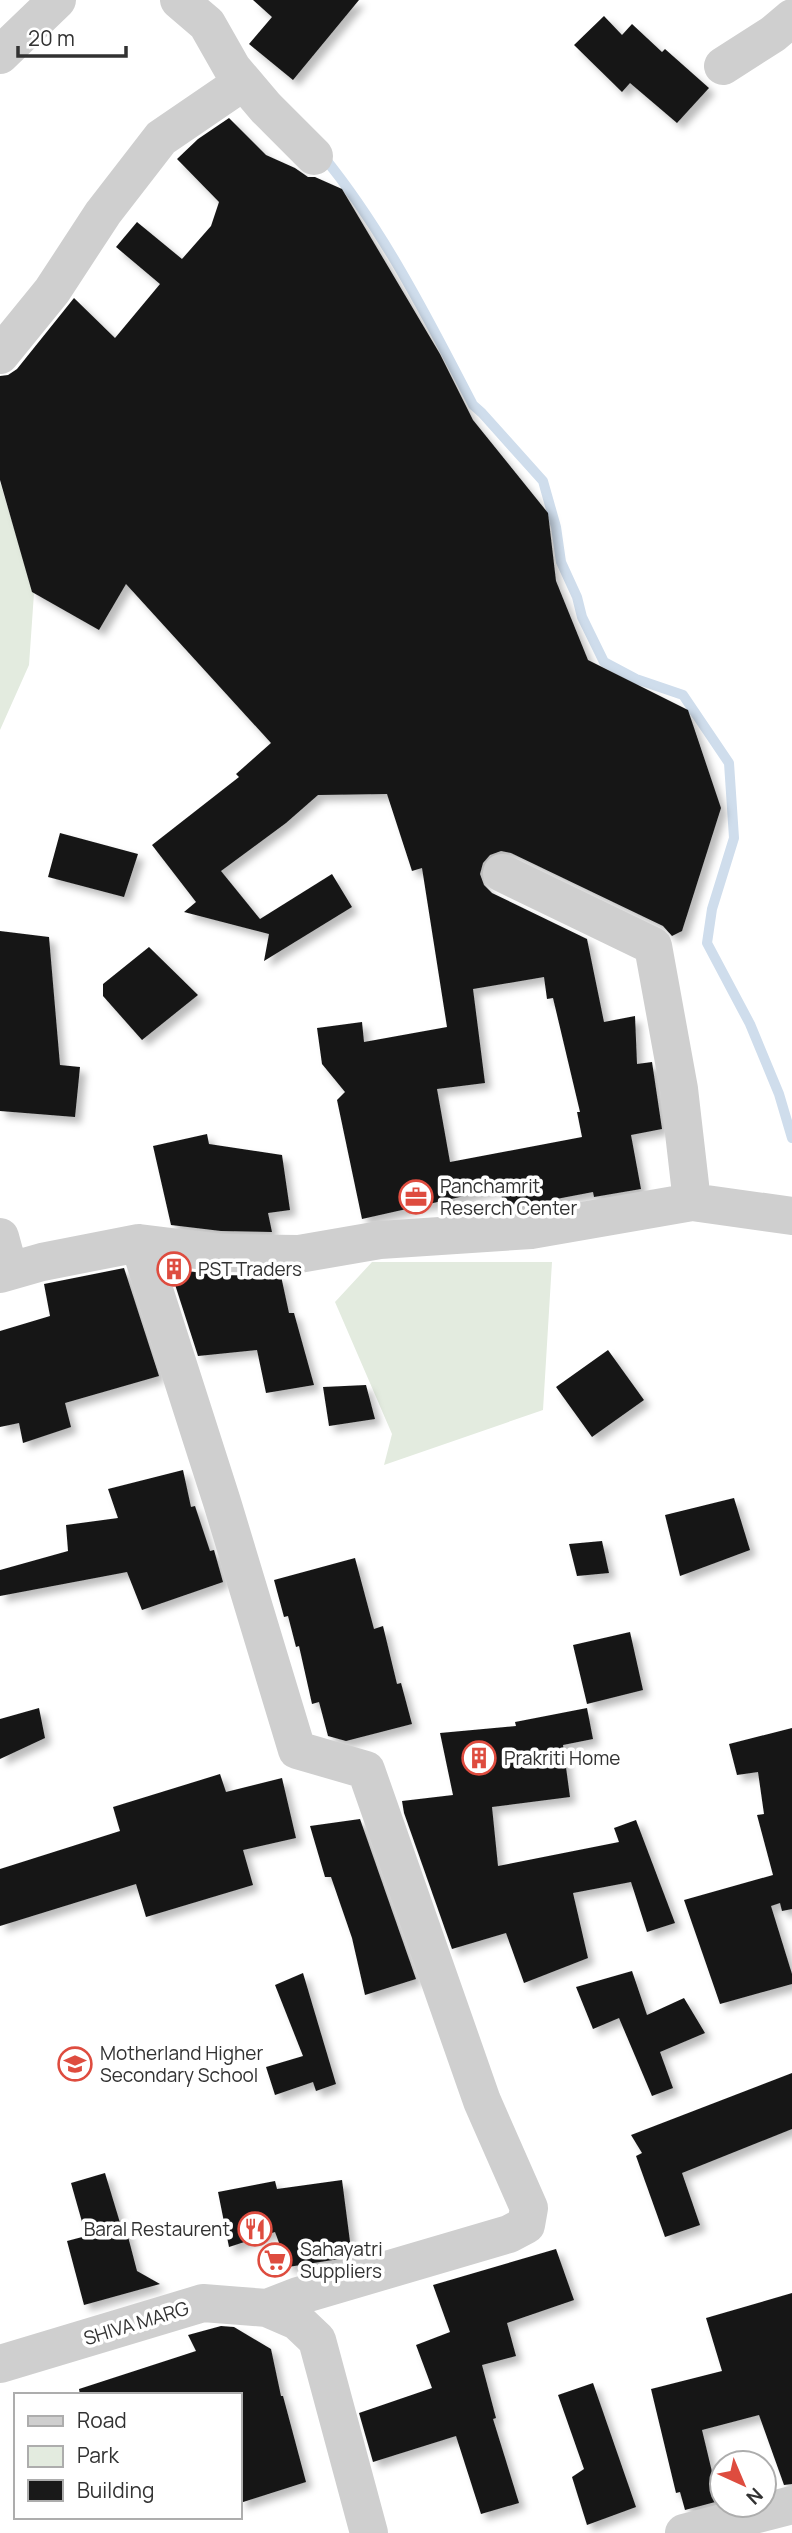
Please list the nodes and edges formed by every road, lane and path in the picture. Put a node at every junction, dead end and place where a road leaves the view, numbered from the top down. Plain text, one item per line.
1 (57, 0) edge
2 (179, 0) edge
3 (792, 18) edge
4 (0, 55) edge
5 (723, 66) dead end
6 (243, 82) junction
7 (314, 156) dead end
8 (0, 355) edge
9 (502, 873) dead end
10 (692, 1202) junction
11 (792, 1216) edge
12 (139, 1243) junction
13 (3, 1260) edge
14 (267, 2308) junction
15 (0, 2364) edge
16 (792, 2505) edge
17 (369, 2533) edge
18 (684, 2533) edge

1 - 4 street
2 - 6 street
3 - 5 street
6 - 7 street
6 - 8 street
9 - 10 street
10 - 11 street
10 - 12 street
12 - 13 street
12 - 14 street
14 - 15 street, SHIVA MARG
14 - 17 street, SHIVA MARG
16 - 18 street

